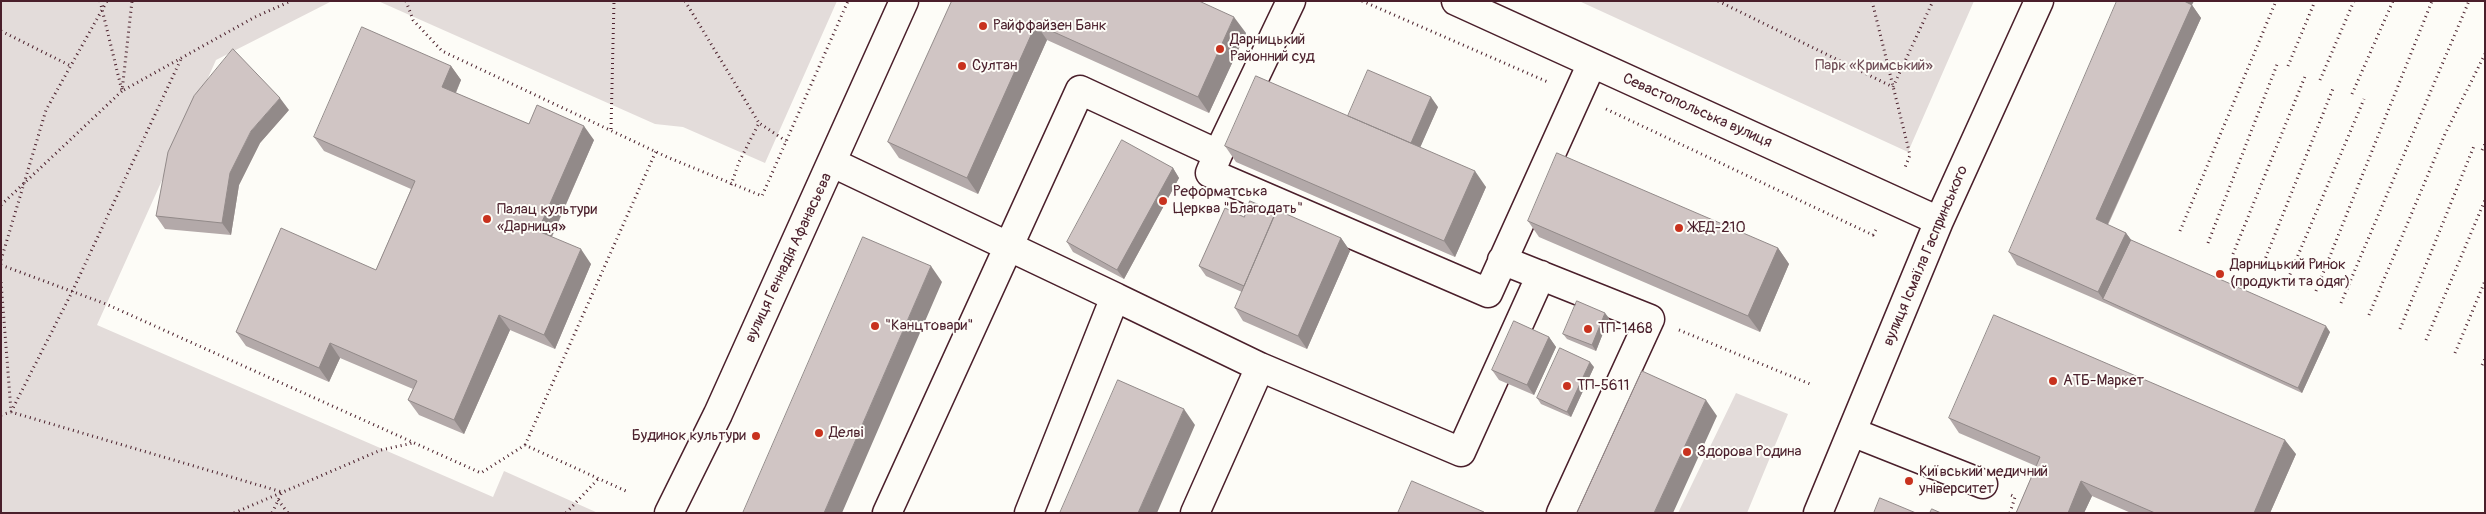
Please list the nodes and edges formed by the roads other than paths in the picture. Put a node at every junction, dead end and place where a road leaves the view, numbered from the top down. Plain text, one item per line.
1 (904, 1) edge
2 (1291, 1) edge
3 (1456, 1) edge
4 (2040, 1) edge
5 (1592, 63) junction
6 (1218, 154) junction
7 (833, 163) junction
8 (1939, 221) junction
9 (1009, 248) junction
10 (1502, 260) junction
11 (1541, 276) junction
12 (1115, 297) junction
13 (1260, 367) junction
14 (1852, 432) junction
15 (1983, 484) dead end
16 (669, 513) edge
17 (888, 513) edge
18 (1029, 513) edge
19 (1195, 513) edge
20 (1561, 513) edge
21 (1818, 513) edge

1 - 7 street, вулиця Геннадія Афанасьєва
2 - 6 street
3 - 5 street, Севастопольська вулиця
4 - 8 street, вулиця Ісмаїла Гаспринського
5 - 8 street, Севастопольська вулиця
5 - 10 street
6 - 9 street
6 - 10 street
7 - 9 street
7 - 16 street, вулиця Геннадія Афанасьєва
8 - 14 street, вулиця Ісмаїла Гаспринського
9 - 12 street
9 - 17 street
10 - 11 street
11 - 13 street
11 - 20 street
12 - 13 street
12 - 18 street
13 - 19 street
14 - 15 street
14 - 21 street, вулиця Ісмаїла Гаспринського

